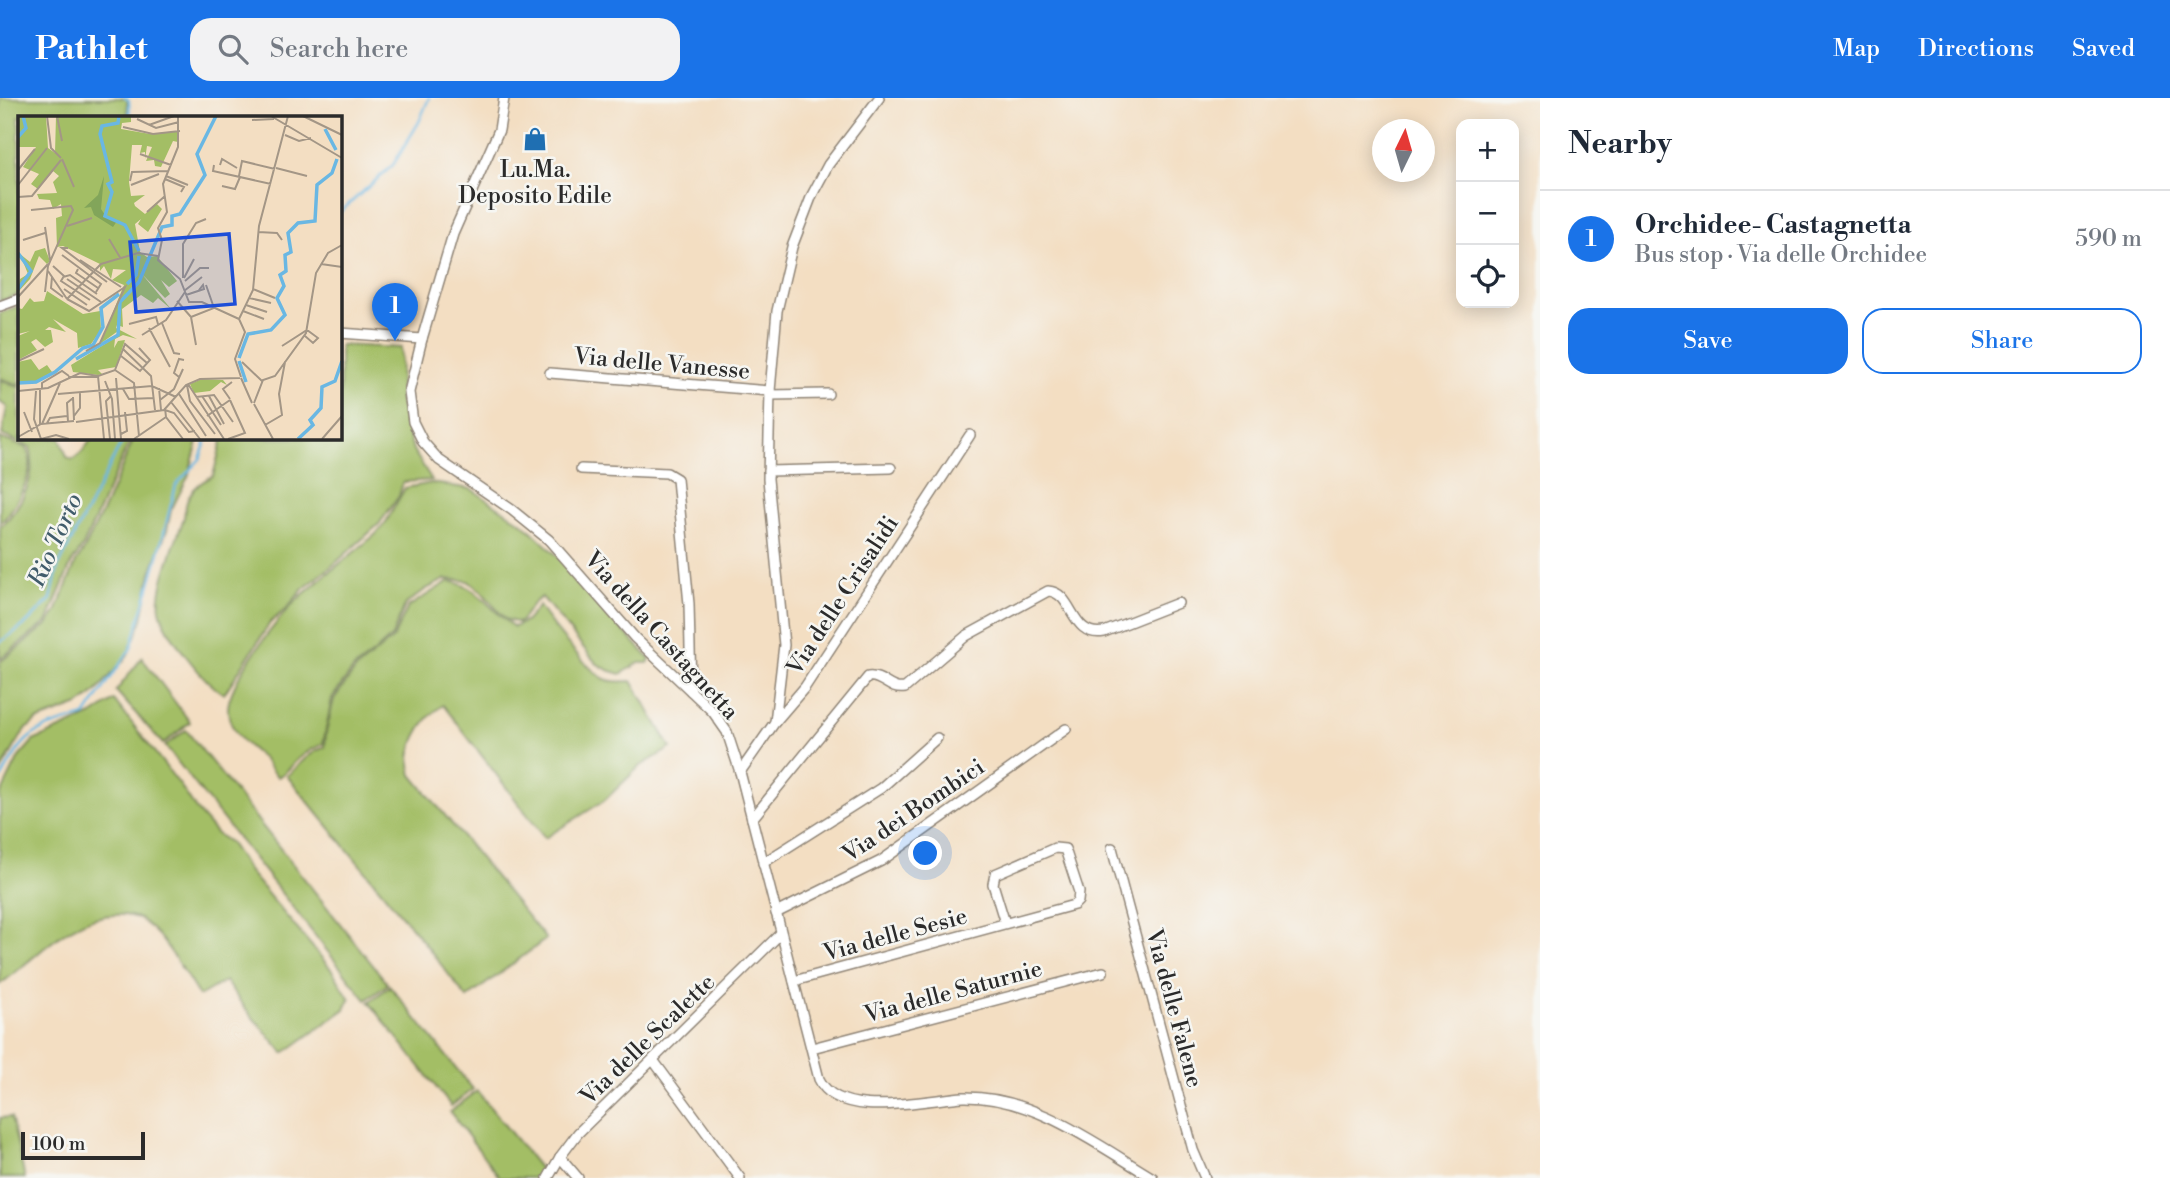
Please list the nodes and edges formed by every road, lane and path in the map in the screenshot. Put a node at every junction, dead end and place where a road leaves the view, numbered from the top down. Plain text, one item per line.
1 (503, 98) edge
2 (879, 98) edge
3 (18, 299) edge
4 (0, 306) edge
5 (341, 333) edge
6 (422, 339) junction
7 (550, 373) dead end
8 (770, 393) junction
9 (828, 394) dead end
10 (970, 435) dead end
11 (891, 468) dead end
12 (581, 469) dead end
13 (768, 471) junction
14 (1178, 603) dead end
15 (691, 691) junction
16 (775, 722) junction
17 (1066, 729) dead end
18 (937, 738) dead end
19 (740, 772) junction
20 (752, 820) junction
21 (1112, 848) dead end
22 (762, 863) junction
23 (776, 913) junction
24 (1005, 923) junction
25 (780, 934) junction
26 (1102, 972) dead end
27 (794, 981) junction
28 (813, 1048) junction
29 (653, 1059) junction
30 (560, 1157) junction
31 (548, 1178) edge
32 (578, 1178) edge
33 (740, 1178) edge
34 (1153, 1178) edge
35 (1205, 1178) edge

1 - 6 street, Via della Castagnetta
2 - 8 street
3 - 4 street
5 - 6 street
6 - 15 street, Via della Castagnetta
7 - 8 street, Via delle Vanesse
8 - 9 street, Via delle Vanesse
8 - 13 street
10 - 16 street, Via delle Crisalidi
11 - 13 street
12 - 15 street
13 - 16 street
14 - 20 street
15 - 19 street, Via della Castagnetta
16 - 19 street, Via delle Crisalidi
17 - 23 street, Via dei Bombici
18 - 22 street
19 - 20 street, Via della Castagnetta
20 - 22 street, Via della Castagnetta
21 - 35 street, Via delle Falene
22 - 23 street, Via della Castagnetta
23 - 25 street, Via della Castagnetta
24 - 24 street, Via delle Sesie
24 - 27 street, Via delle Sesie
25 - 27 street, Via della Castagnetta
25 - 29 street, Via delle Scalette
26 - 28 street, Via delle Saturnie
27 - 28 street, Via della Castagnetta
28 - 34 street, Via della Castagnetta
29 - 30 street, Via delle Scalette
29 - 33 street
30 - 31 street, Via delle Scalette
30 - 32 street

